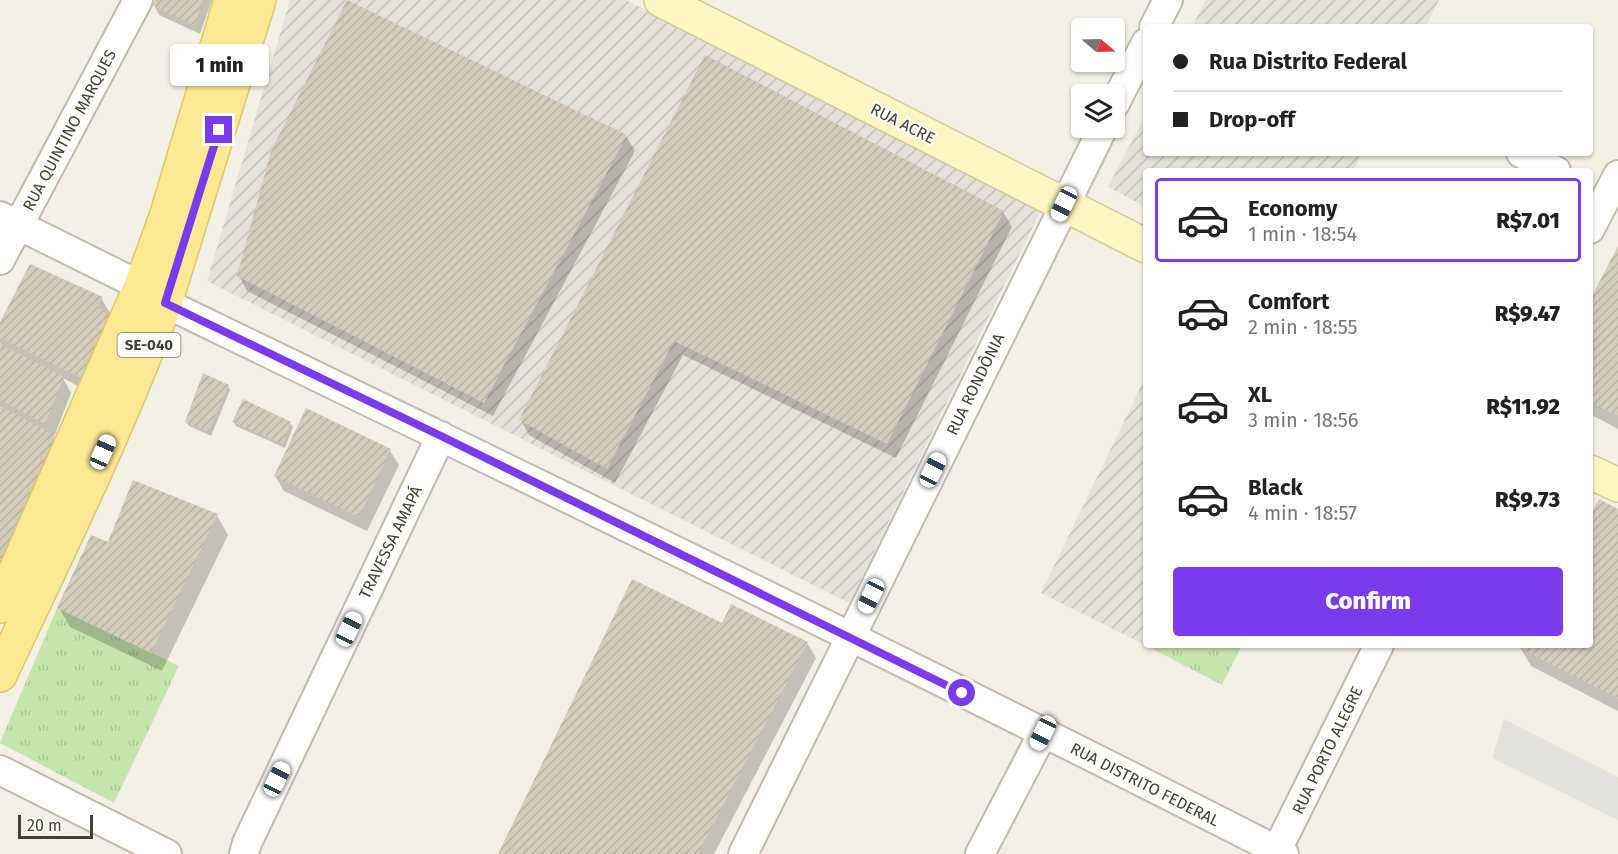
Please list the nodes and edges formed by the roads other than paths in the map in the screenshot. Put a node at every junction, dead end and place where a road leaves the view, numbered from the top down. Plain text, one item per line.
1 (138, 0) edge
2 (231, 0) edge
3 (259, 0) edge
4 (662, 0) edge
5 (1167, 0) edge
6 (1155, 24) edge
7 (1143, 49) edge
8 (1125, 84) edge
9 (1098, 138) edge
10 (1527, 156) edge
11 (1550, 168) edge
12 (1605, 187) edge
13 (1064, 204) junction
14 (9, 220) edge
15 (1593, 221) edge
16 (1143, 244) edge
17 (0, 260) edge
18 (153, 295) junction
19 (441, 436) junction
20 (1593, 473) edge
21 (1618, 485) edge
22 (0, 606) edge
23 (850, 638) junction
24 (1378, 648) edge
25 (0, 675) edge
26 (1043, 733) junction
27 (0, 770) edge
28 (243, 850) edge
29 (1279, 853) edge
30 (167, 854) edge
31 (743, 854) edge
32 (980, 854) edge

1 - 14 street, RUA QUINTINO MARQUES
2 - 18 main road, SE-040
3 - 18 main road, SE-040
4 - 13 main road, RUA ACRE
5 - 6 street
7 - 8 street
9 - 13 street, RUA RONDÔNIA
10 - 11 street
12 - 15 street
13 - 16 main road, RUA ACRE
13 - 23 street, RUA RONDÔNIA
14 - 17 street, RUA QUINTINO MARQUES
14 - 18 street, RUA DISTRITO FEDERAL
18 - 19 street, RUA DISTRITO FEDERAL
18 - 22 main road, SE-040
18 - 25 main road, SE-040
19 - 23 street, RUA DISTRITO FEDERAL
19 - 28 street, TRAVESSA AMAPÁ
20 - 21 main road
23 - 26 street, RUA DISTRITO FEDERAL
23 - 31 street, RUA RONDÔNIA
24 - 29 street, RUA PORTO ALEGRE
26 - 29 street, RUA DISTRITO FEDERAL
26 - 32 street
27 - 30 street

